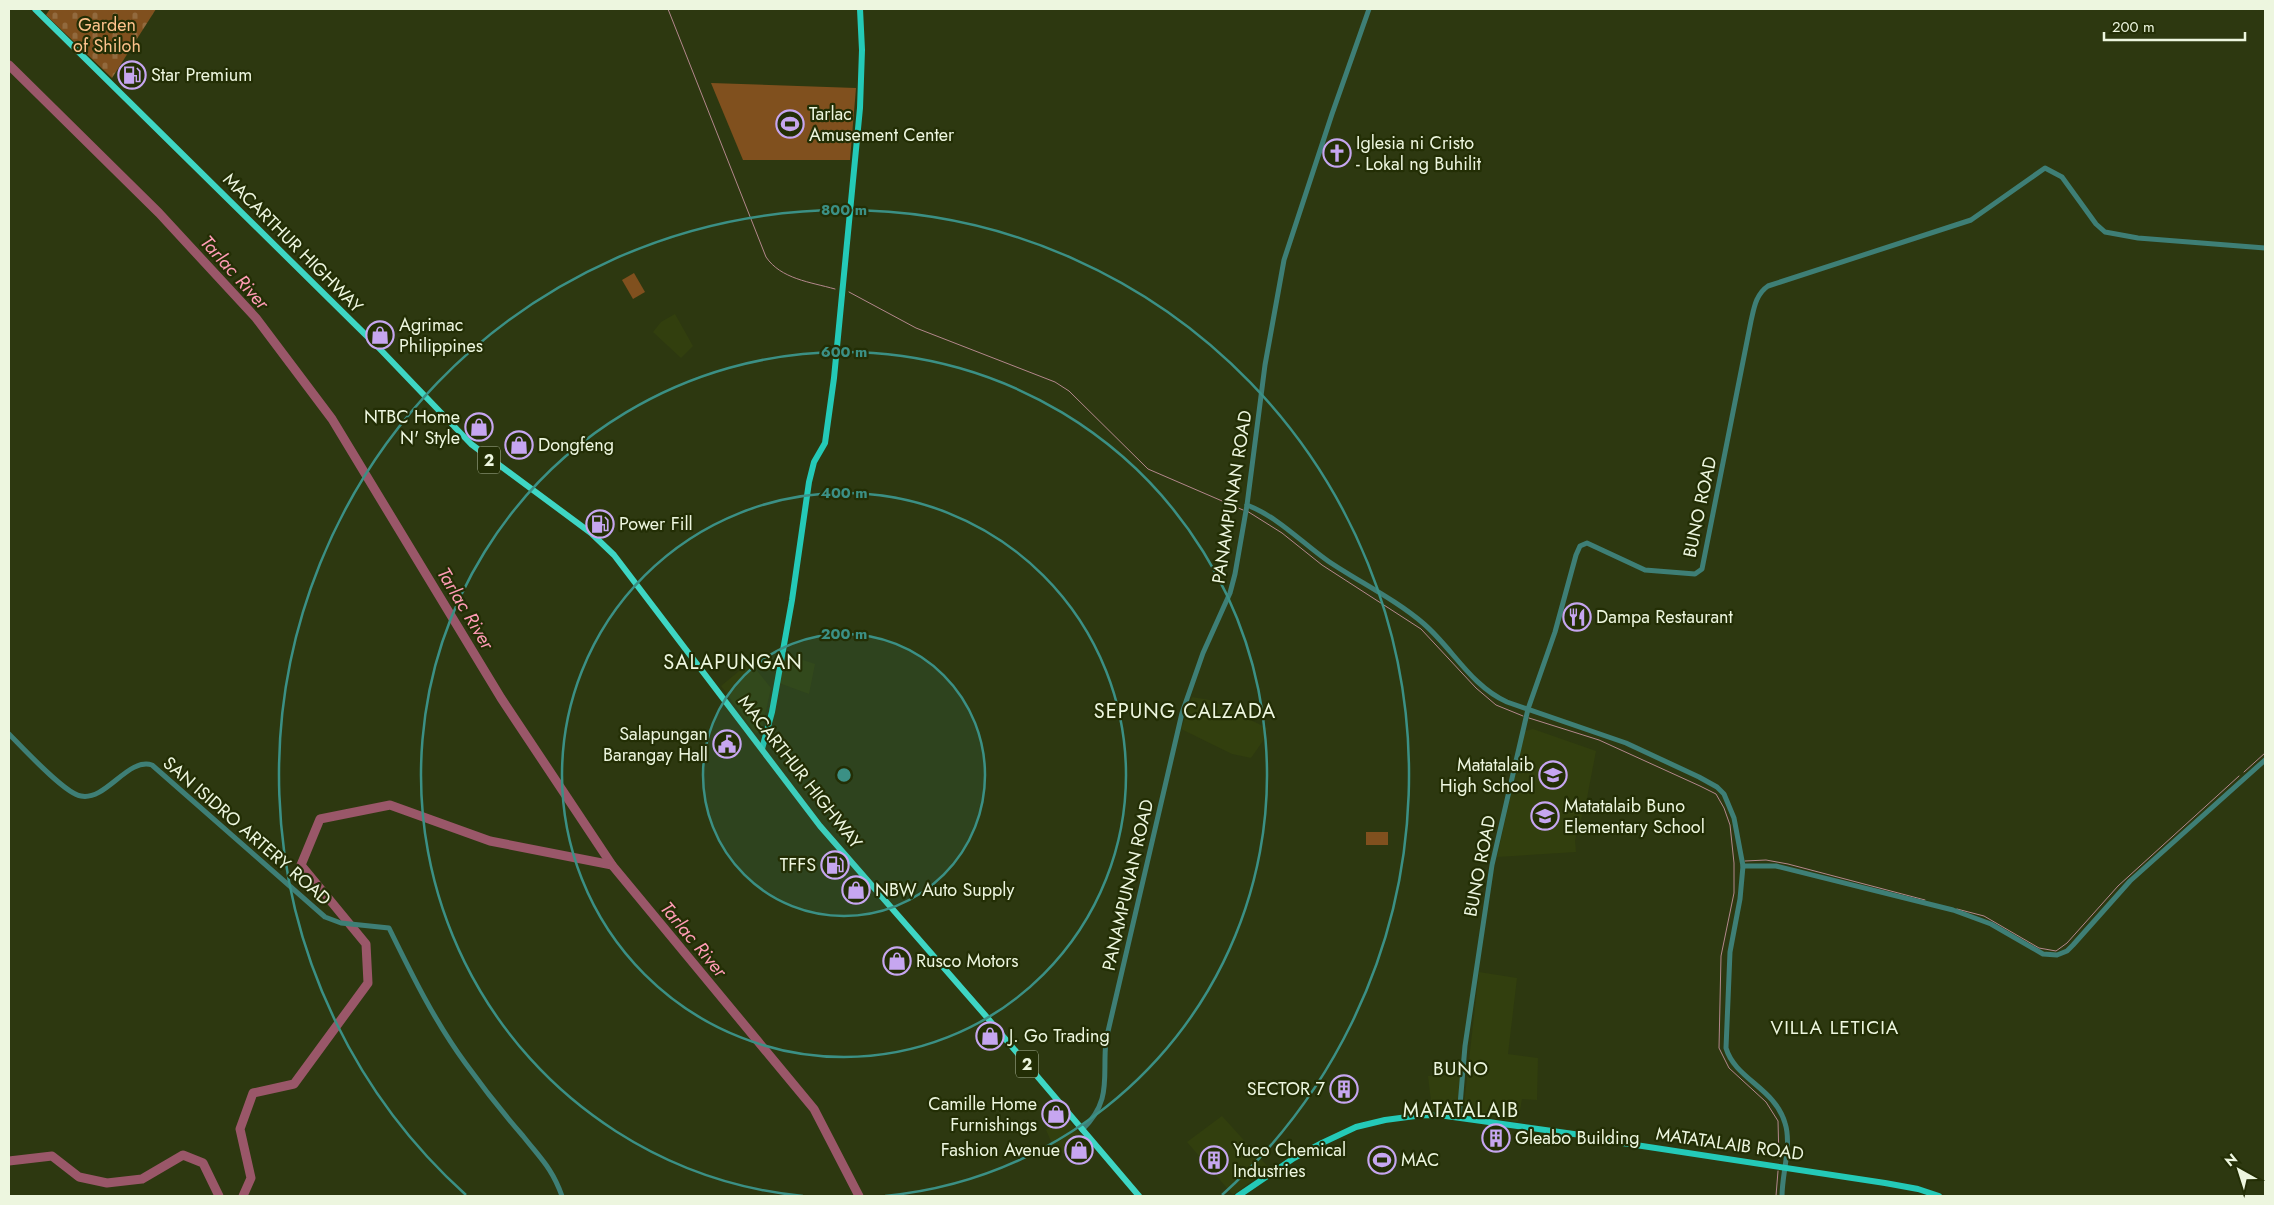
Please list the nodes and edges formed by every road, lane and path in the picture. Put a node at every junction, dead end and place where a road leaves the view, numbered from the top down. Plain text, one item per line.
1 (35, 9) edge
2 (860, 9) edge
3 (1369, 9) edge
4 (2265, 248) edge
5 (1246, 509) junction
6 (1528, 709) junction
7 (9, 734) edge
8 (762, 749) junction
9 (2265, 760) edge
10 (1743, 866) junction
11 (1459, 1117) junction
12 (1082, 1130) junction
13 (1784, 1167) junction
14 (562, 1196) edge
15 (1139, 1196) edge
16 (1238, 1196) edge
17 (1782, 1196) edge
18 (1939, 1196) edge

1 - 8 highway, MACARTHUR HIGHWAY / 2
2 - 8 main road
3 - 5 street, PANAMPUNAN ROAD
4 - 6 street, BUNO ROAD
5 - 6 street
5 - 12 street, PANAMPUNAN ROAD
6 - 10 street
6 - 11 street, BUNO ROAD
7 - 14 street, SAN ISIDRO ARTERY ROAD
8 - 12 highway, MACARTHUR HIGHWAY / 2
9 - 10 street
10 - 13 street
11 - 13 main road, MATATALAIB ROAD
11 - 16 main road, MATATALAIB ROAD
12 - 15 highway, MACARTHUR HIGHWAY / 2
13 - 17 street
13 - 18 main road, MATATALAIB ROAD

